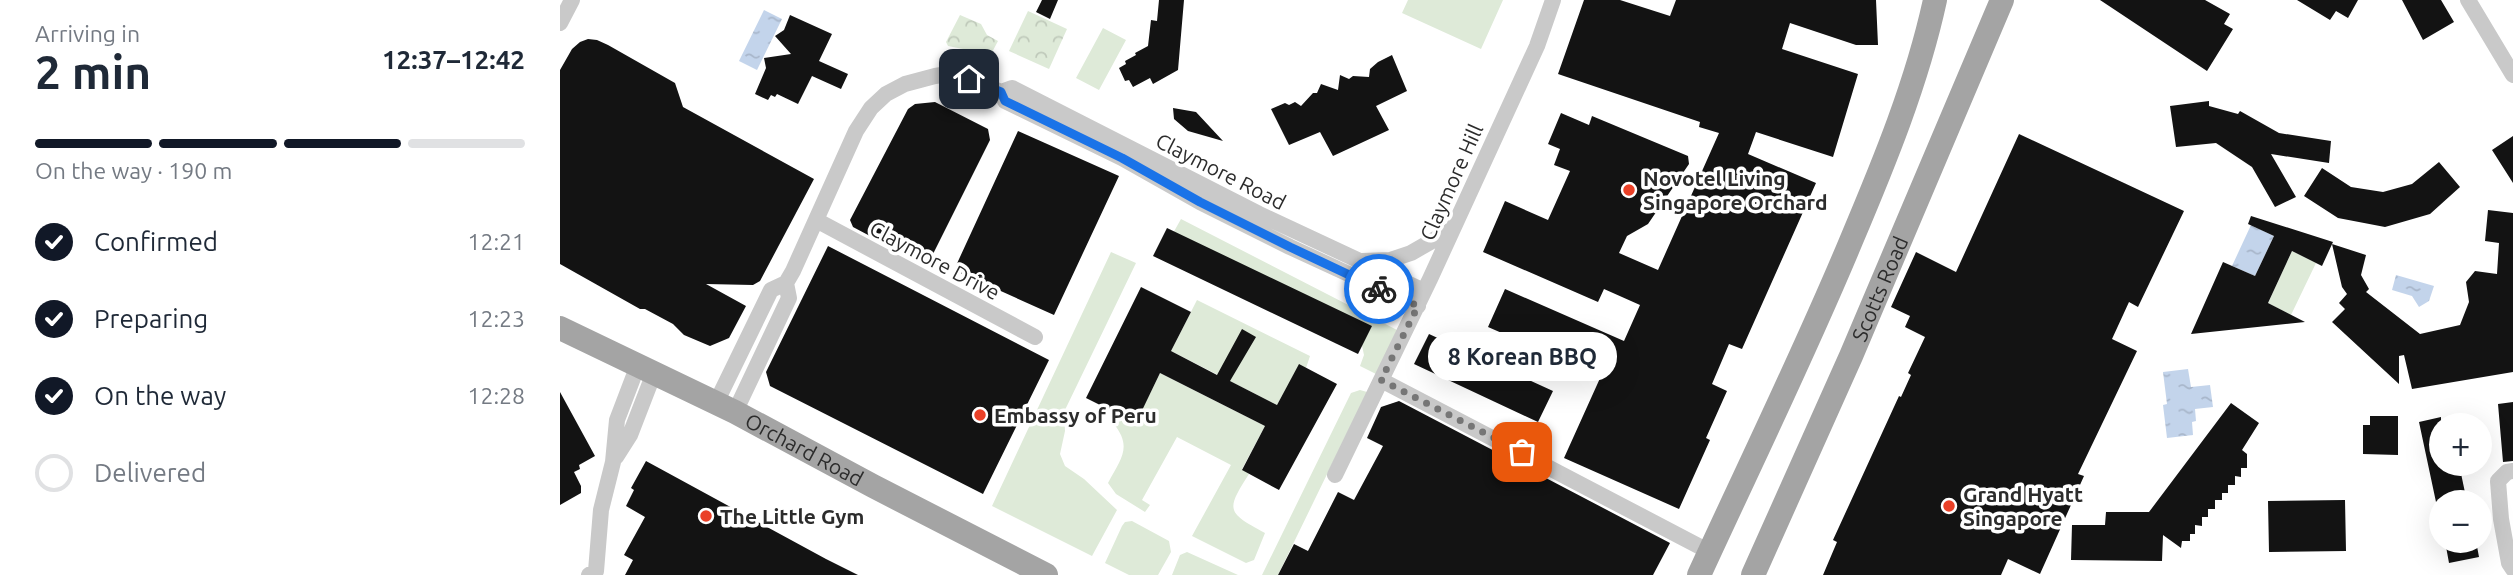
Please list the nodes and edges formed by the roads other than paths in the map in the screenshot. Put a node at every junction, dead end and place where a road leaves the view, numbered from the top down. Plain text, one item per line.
1 (572, 0) edge
2 (1553, 0) edge
3 (1935, 0) edge
4 (2002, 0) edge
5 (2468, 0) edge
6 (560, 23) edge
7 (2513, 75) edge
8 (1001, 92) junction
9 (816, 220) junction
10 (1453, 229) junction
11 (1360, 261) junction
12 (1421, 299) junction
13 (560, 328) edge
14 (1035, 337) dead end
15 (646, 369) junction
16 (1381, 380) junction
17 (726, 407) junction
18 (2513, 471) edge
19 (1335, 475) dead end
20 (1710, 552) junction
21 (2513, 569) edge
22 (589, 575) edge
23 (1046, 575) edge
24 (1699, 575) edge
25 (1754, 575) edge

1 - 6 street
2 - 10 street, Claymore Hill
3 - 20 main road
4 - 25 main road, Scotts Road
5 - 7 street
8 - 9 street, Claymore Road
8 - 11 street, Claymore Road
8 - 12 street, Claymore Road
9 - 14 street, Claymore Drive
9 - 17 street, Claymore Road
10 - 11 street
10 - 12 street, Claymore Hill
11 - 12 street, Claymore Road
12 - 16 street, Claymore Hill
13 - 15 main road, Orchard Road
15 - 17 main road, Orchard Road
15 - 22 street
16 - 19 street, Claymore Hill
16 - 20 street
17 - 23 main road, Orchard Road
18 - 21 street
20 - 24 main road

